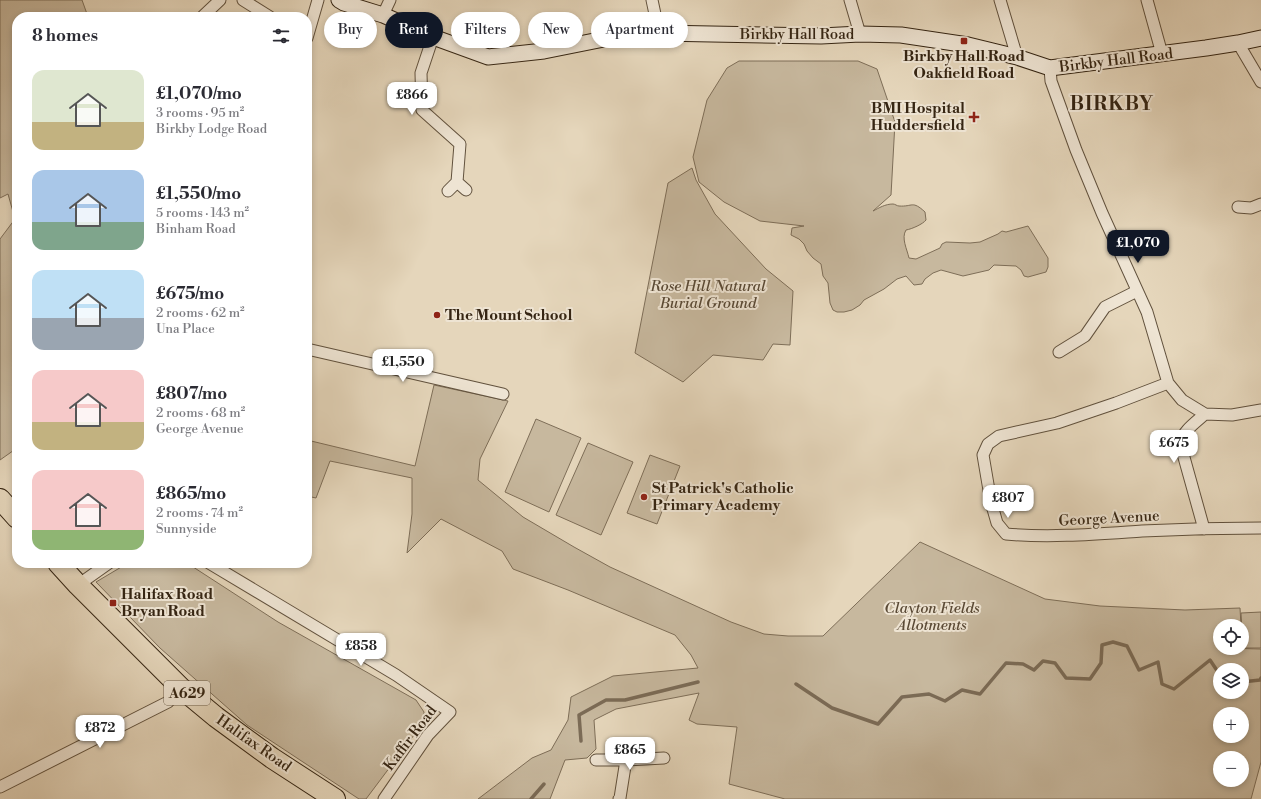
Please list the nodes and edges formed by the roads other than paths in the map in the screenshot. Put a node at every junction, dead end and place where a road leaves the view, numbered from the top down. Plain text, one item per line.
1 (220, 0) edge
2 (243, 0) edge
3 (318, 0) edge
4 (339, 0) edge
5 (390, 0) edge
6 (652, 0) edge
7 (850, 0) edge
8 (1000, 0) edge
9 (1147, 0) edge
10 (207, 12) edge
11 (262, 12) edge
12 (655, 12) edge
13 (383, 15) joint
14 (312, 21) edge
15 (688, 34) edge
16 (860, 34) junction
17 (1261, 38) edge
18 (443, 41) edge
19 (591, 42) edge
20 (1238, 43) junction
21 (429, 48) edge
22 (1162, 54) junction
23 (1017, 57) junction
24 (1050, 68) junction
25 (1261, 82) edge
26 (457, 182) junction
27 (466, 190) dead end
28 (448, 191) dead end
29 (1261, 204) edge
30 (1238, 207) dead end
31 (1137, 291) junction
32 (312, 350) edge
33 (1059, 352) dead end
34 (1168, 383) junction
35 (503, 394) dead end
36 (1261, 410) edge
37 (1205, 414) junction
38 (0, 500) edge
39 (12, 513) edge
40 (1261, 528) edge
41 (1204, 529) junction
42 (63, 568) edge
43 (102, 568) edge
44 (217, 568) edge
45 (78, 585) junction
46 (181, 688) junction
47 (664, 758) dead end
48 (596, 760) dead end
49 (626, 760) junction
50 (0, 787) edge
51 (335, 799) edge
52 (384, 799) edge
53 (619, 799) edge

1 - 10 street
2 - 11 street
3 - 14 street
4 - 13 street, Birkby Hall Road
5 - 13 street
6 - 12 street
7 - 16 street
8 - 23 street
9 - 22 street
15 - 16 street, Birkby Hall Road
16 - 23 street, Birkby Hall Road
17 - 20 street, Birkby Hall Road
18 - 19 street, Birkby Hall Road
20 - 22 street, Birkby Hall Road
20 - 25 street
21 - 26 street
22 - 24 street, Birkby Hall Road
23 - 24 street, Birkby Hall Road
24 - 31 street
26 - 27 street
26 - 28 street
29 - 30 street
31 - 33 street
31 - 34 street
32 - 35 street
34 - 37 street
34 - 41 street, George Avenue
36 - 37 street
37 - 41 street
38 - 39 highway
40 - 41 street, George Avenue
42 - 45 highway, Halifax Road / A629
43 - 45 street
44 - 52 street, Kaffir Road
45 - 46 highway, Halifax Road / A629
46 - 50 street
46 - 51 highway, Halifax Road / A629
47 - 49 street
48 - 49 street
49 - 53 street

